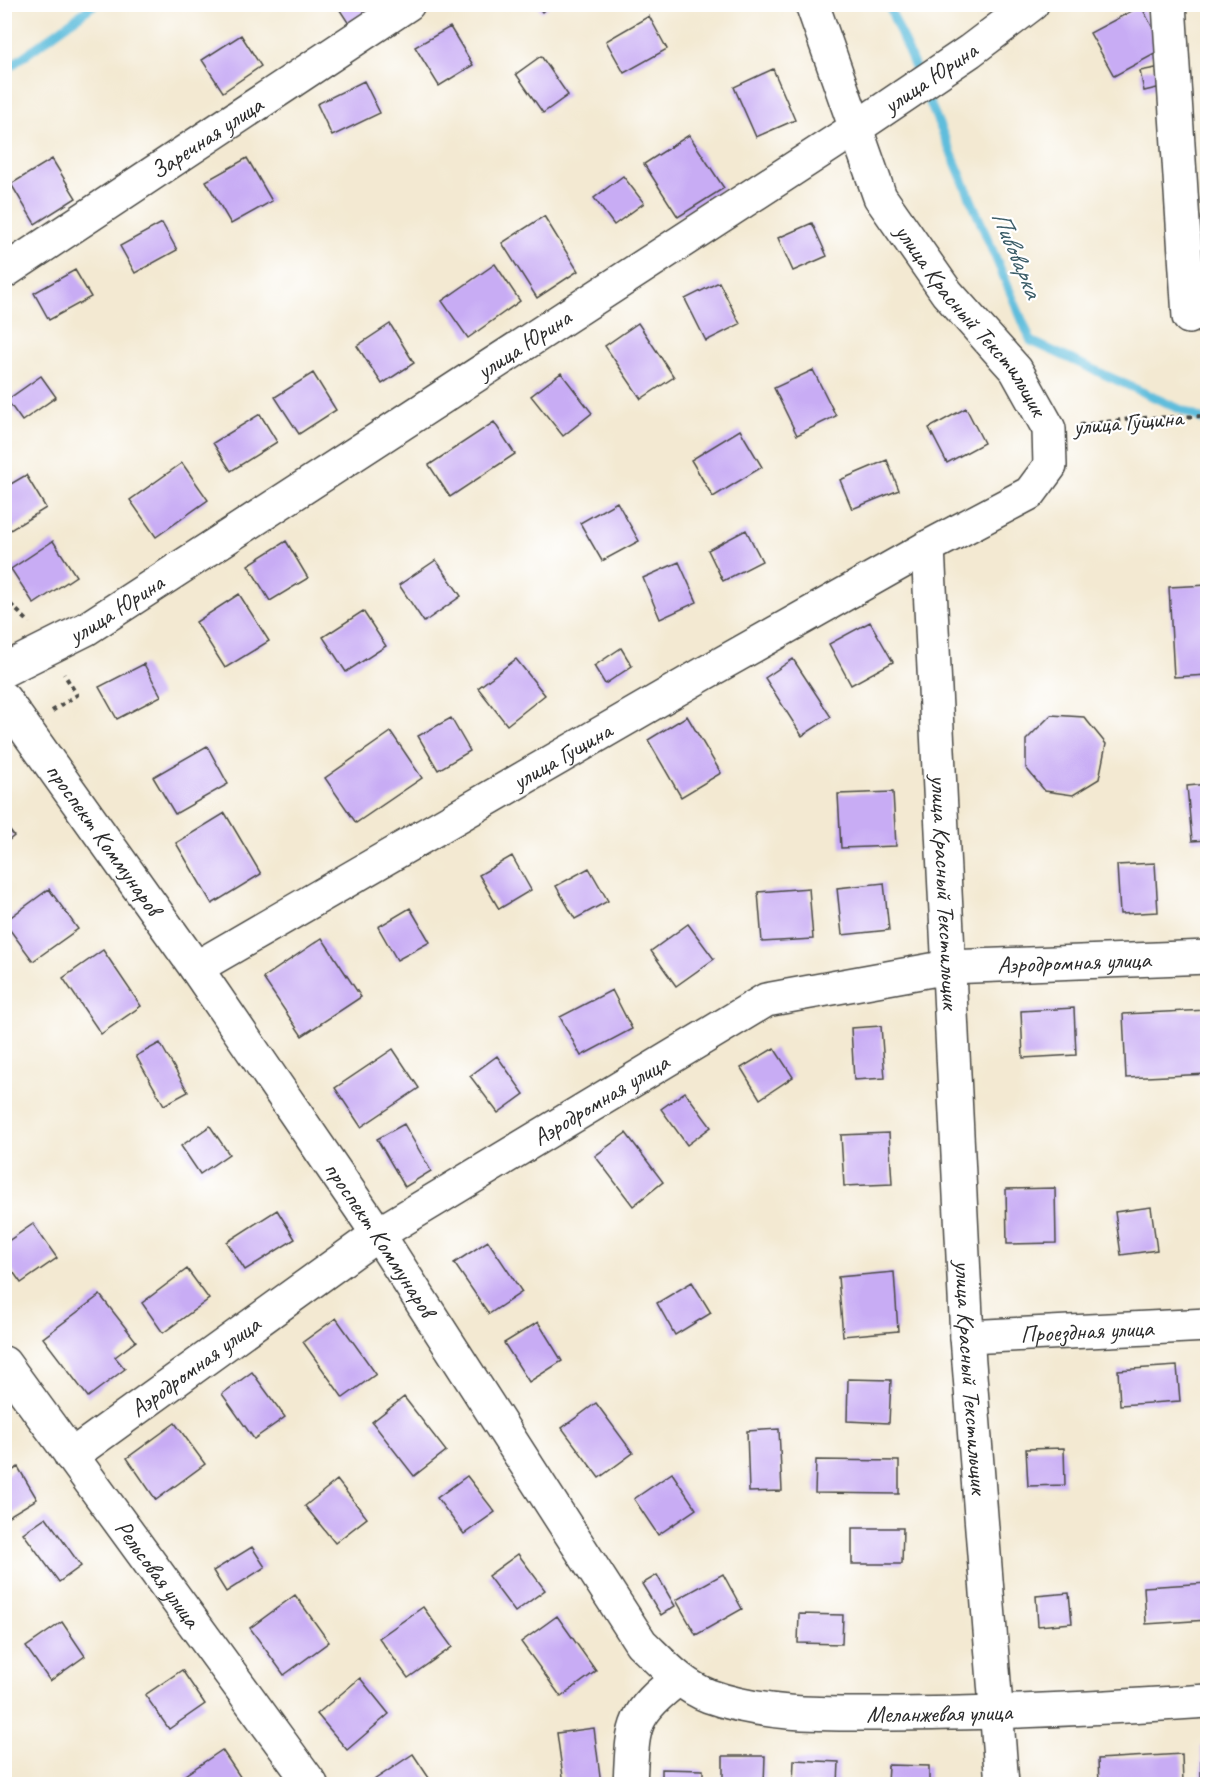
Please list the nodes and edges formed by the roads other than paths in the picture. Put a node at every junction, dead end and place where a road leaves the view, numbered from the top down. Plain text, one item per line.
1 (408, 4) edge
2 (812, 4) edge
3 (1032, 4) edge
4 (1169, 4) edge
5 (864, 122) junction
6 (4, 272) edge
7 (1189, 317) dead end
8 (928, 547) junction
9 (4, 669) edge
10 (4, 699) edge
11 (1208, 957) edge
12 (196, 968) junction
13 (948, 968) junction
14 (378, 1234) junction
15 (1208, 1325) edge
16 (967, 1337) junction
17 (4, 1363) edge
18 (71, 1456) junction
19 (678, 1678) junction
20 (1208, 1701) edge
21 (995, 1714) junction
22 (311, 1785) edge
23 (630, 1785) edge
24 (1002, 1785) edge

1 - 6 street, Заречная улица
2 - 5 street
3 - 5 street, улица Юрина
4 - 7 street
5 - 8 street, улица Красный Текстильщик
5 - 9 street, улица Юрина
8 - 12 street, улица Гущина
8 - 13 street, улица Красный Текстильщик
10 - 12 street, проспект Коммунаров
11 - 13 street, Аэродромная улица
12 - 14 street, проспект Коммунаров
13 - 14 street, Аэродромная улица
13 - 16 street, улица Красный Текстильщик
14 - 18 street, Аэродромная улица
14 - 19 street, проспект Коммунаров
15 - 16 street, Проездная улица
16 - 21 street, улица Красный Текстильщик
17 - 18 street, Рельсовая улица
18 - 22 street, Рельсовая улица
19 - 21 street, Меланжевая улица
19 - 23 street
20 - 21 street, Меланжевая улица
21 - 24 street, улица Красный Текстильщик

